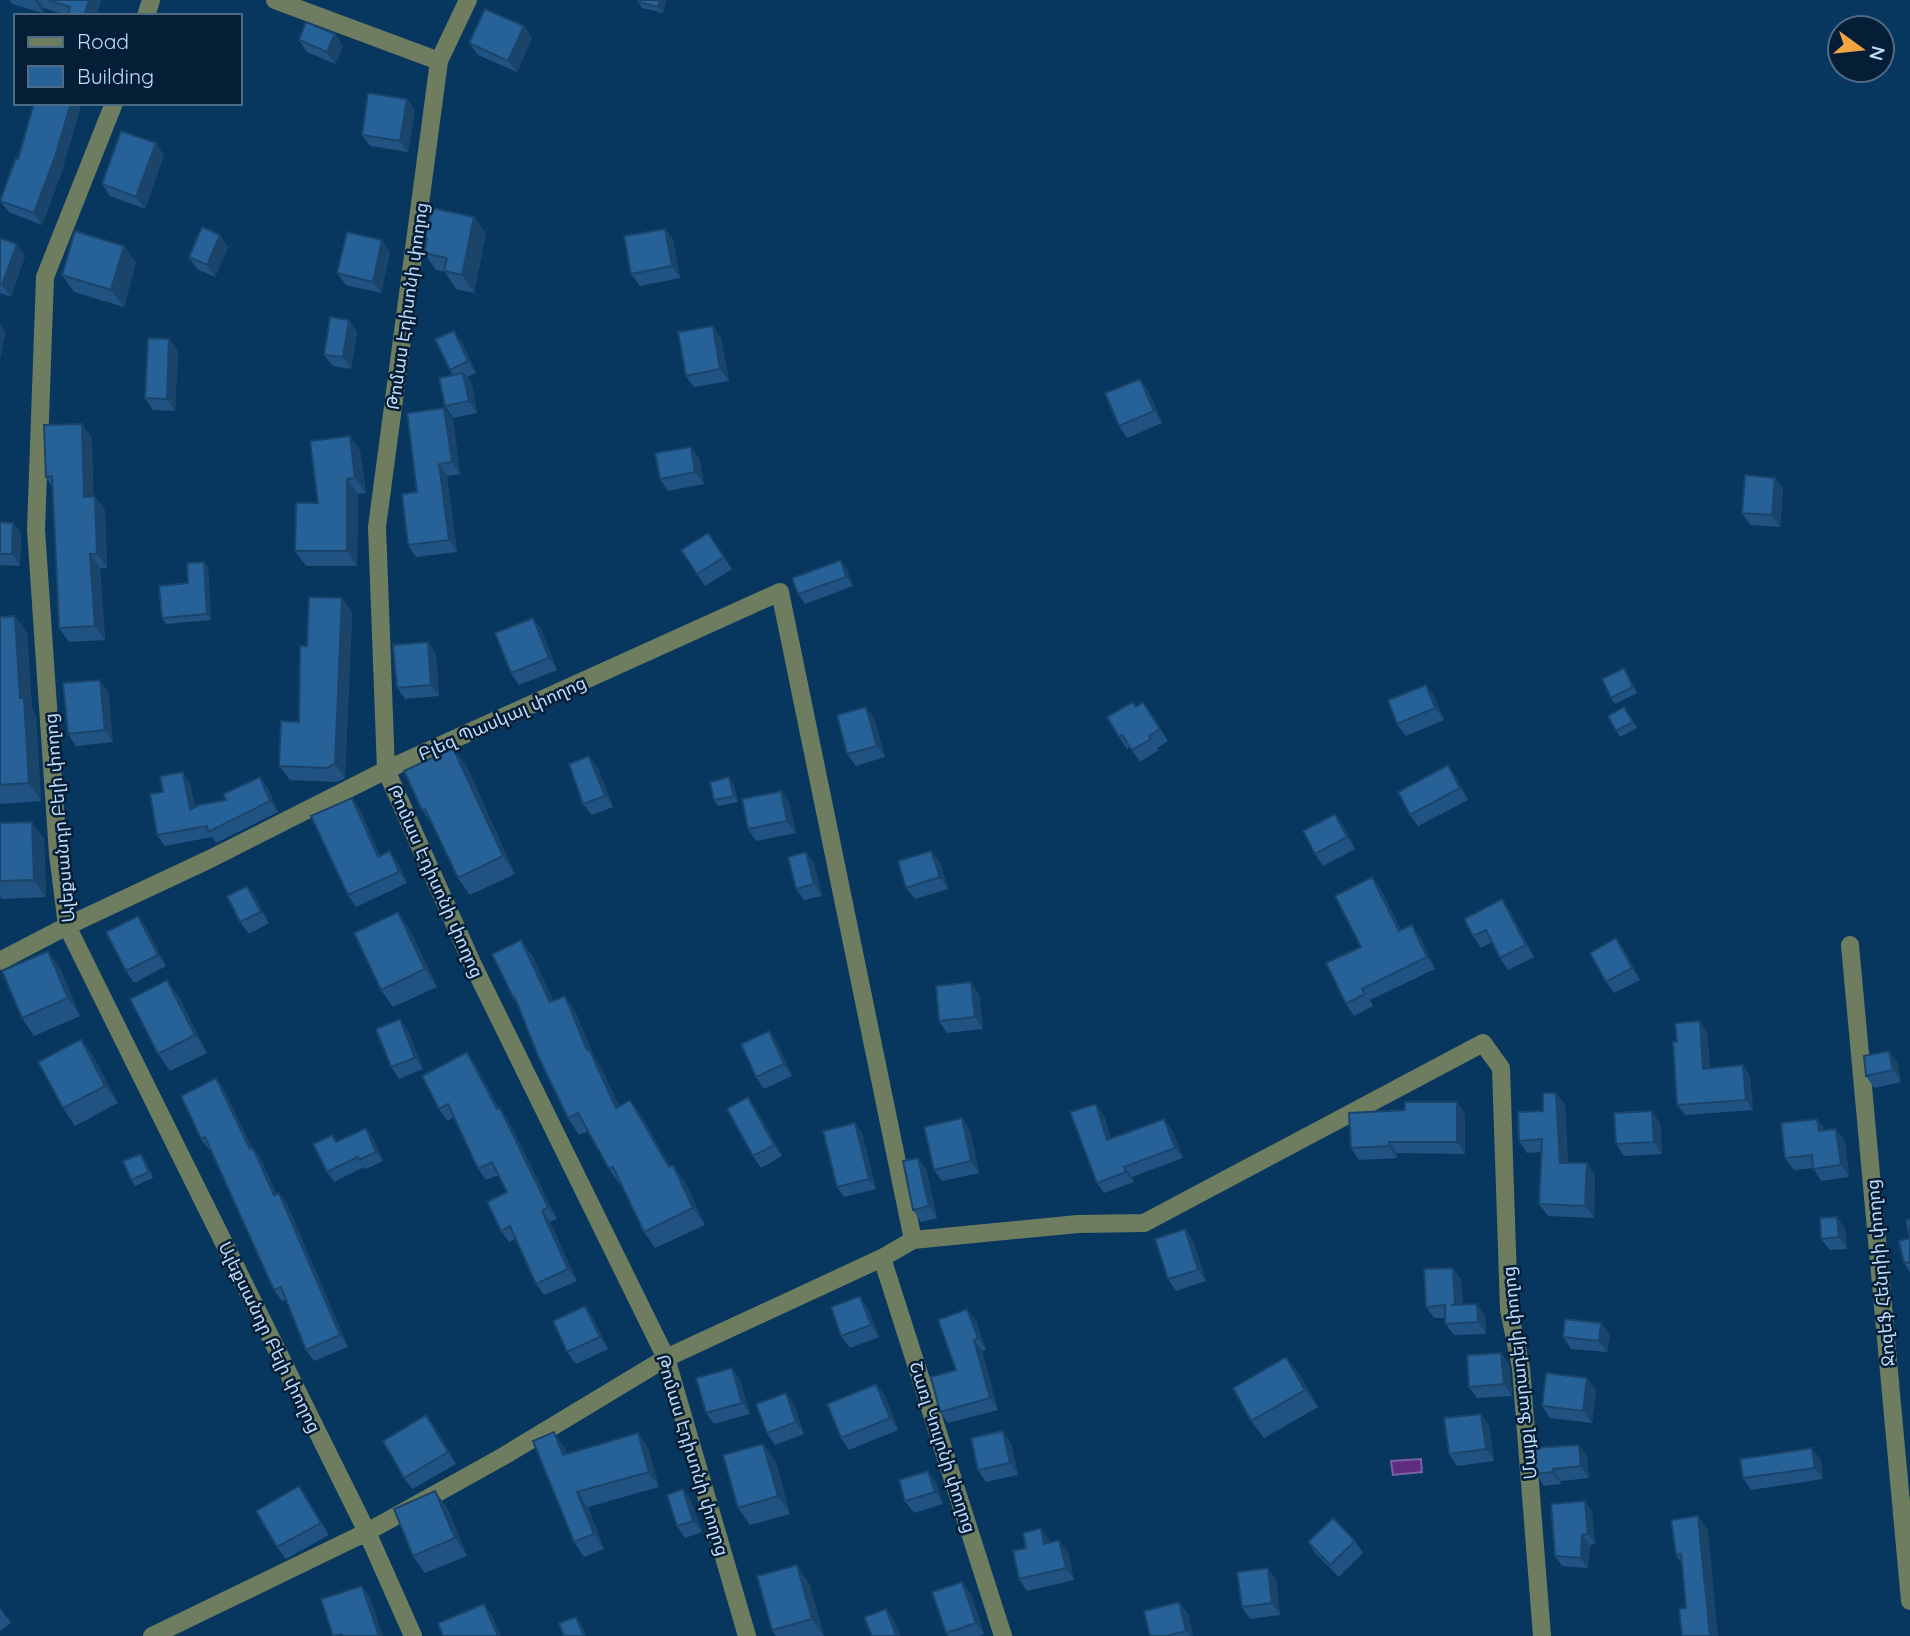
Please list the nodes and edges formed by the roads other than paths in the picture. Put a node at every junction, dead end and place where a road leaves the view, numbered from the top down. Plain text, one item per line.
1 (275, 0) edge
2 (468, 0) edge
3 (439, 61) junction
4 (113, 105) edge
5 (386, 770) junction
6 (67, 926) junction
7 (1850, 946) dead end
8 (0, 961) edge
9 (914, 1240) junction
10 (882, 1258) junction
11 (666, 1358) junction
12 (367, 1532) junction
13 (1910, 1601) edge
14 (155, 1635) edge
15 (413, 1636) edge
16 (747, 1636) edge
17 (1003, 1636) edge
18 (1542, 1636) edge

1 - 3 street
2 - 3 street, Թոմաս Էդիսոնի փողոց
3 - 5 street, Թոմաս Էդիսոնի փողոց
4 - 6 street, Ալեքսանդր Բելի փողոց
5 - 6 street, Բլեզ Պասկալ փողոց
5 - 9 street, Բլեզ Պասկալ փողոց
5 - 11 street, Թոմաս Էդիսոնի փողոց
6 - 8 street, Բլեզ Պասկալ փողոց
6 - 12 street, Ալեքսանդր Բելի փողոց
7 - 13 street, Ջոզեֆ Հենրիի փողոց
9 - 10 street
9 - 18 street, Մայքլ Ֆարադեյի փողոց
10 - 11 street
10 - 17 street, Շառլ Կուլոնի փողոց
11 - 12 street
11 - 16 street, Թոմաս Էդիսոնի փողոց
12 - 14 street
12 - 15 street, Ալեքսանդր Բելի փողոց

